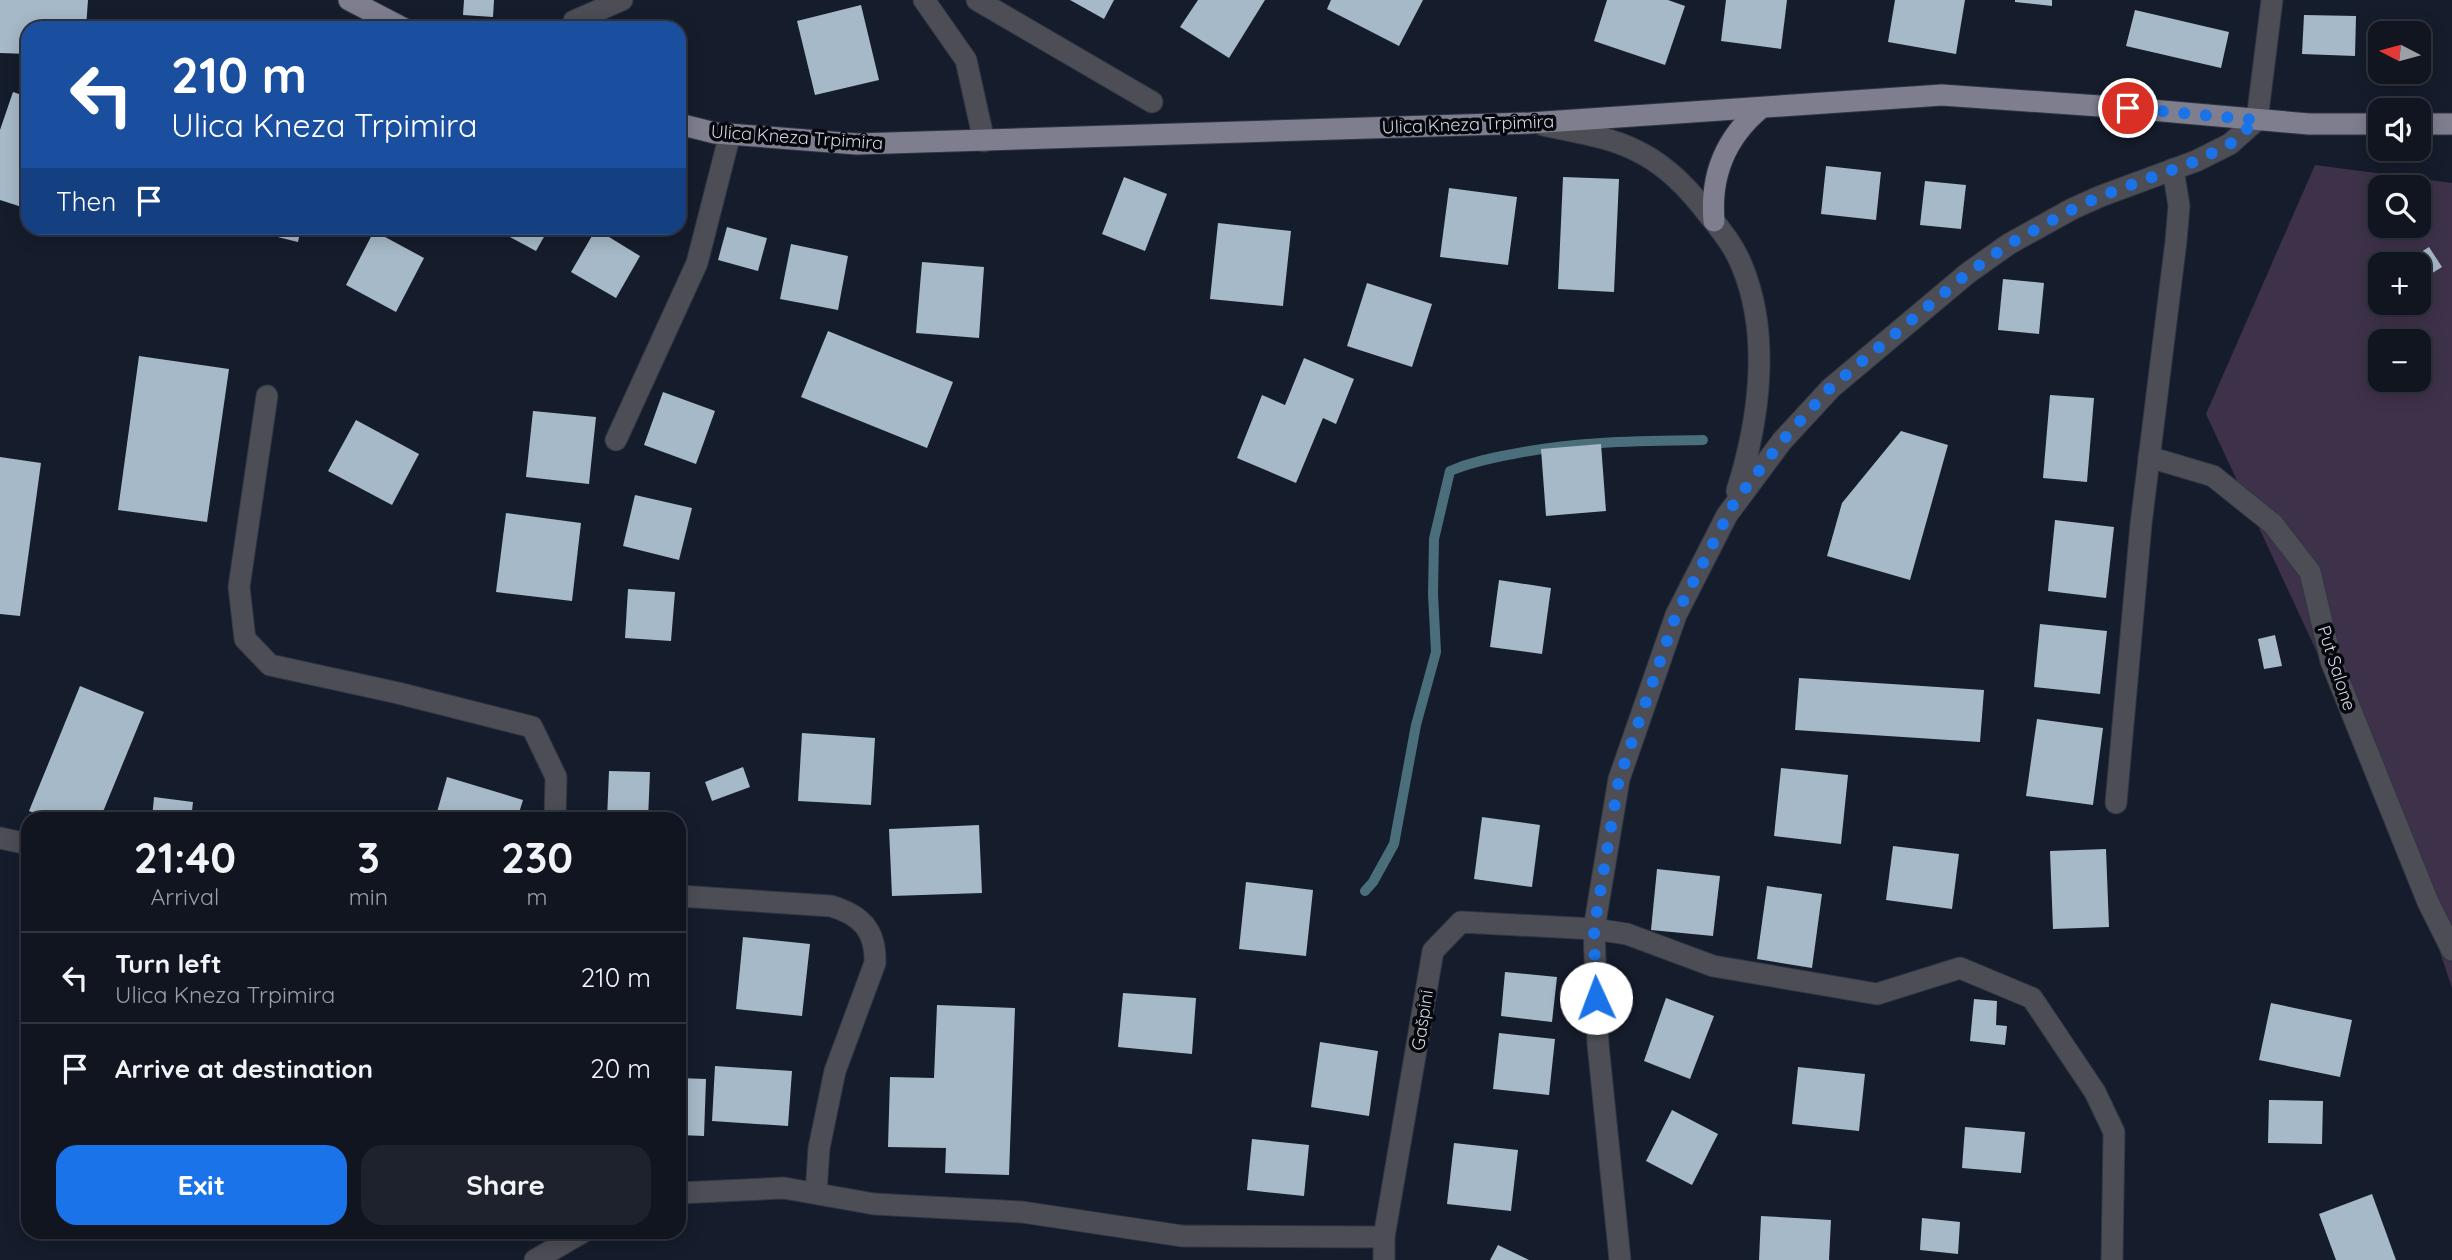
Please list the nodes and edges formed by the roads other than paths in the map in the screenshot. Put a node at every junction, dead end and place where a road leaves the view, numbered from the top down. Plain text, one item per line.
1 (349, 0) edge
2 (622, 0) edge
3 (925, 0) edge
4 (977, 0) edge
5 (2272, 0) edge
6 (372, 6) edge
7 (393, 21) edge
8 (574, 21) dead end
9 (1152, 102) dead end
10 (1761, 108) junction
11 (2257, 120) junction
12 (1530, 123) junction
13 (2368, 124) edge
14 (2431, 124) edge
15 (2452, 124) edge
16 (686, 125) edge
17 (730, 134) junction
18 (984, 141) junction
19 (2173, 169) junction
20 (1714, 221) junction
21 (267, 396) dead end
22 (616, 440) dead end
23 (2149, 457) junction
24 (1734, 503) junction
25 (2116, 803) dead end
26 (555, 812) edge
27 (0, 838) edge
28 (21, 842) edge
29 (686, 896) edge
30 (1594, 929) junction
31 (2452, 950) edge
32 (686, 1193) edge
33 (816, 1193) junction
34 (1384, 1237) junction
35 (571, 1239) edge
36 (535, 1260) edge
37 (1384, 1260) edge
38 (1620, 1260) edge
39 (2112, 1260) edge

1 - 6 main road
2 - 8 street
3 - 18 street
4 - 9 street
5 - 11 street
6 - 7 main road
10 - 11 main road, Ulica Kneza Trpimira
10 - 12 main road, Ulica Kneza Trpimira
10 - 20 main road
11 - 13 main road, Ulica Kneza Trpimira
11 - 19 street
12 - 18 main road, Ulica Kneza Trpimira
12 - 20 street
14 - 15 main road
16 - 17 main road, Ulica Kneza Trpimira
17 - 18 main road, Ulica Kneza Trpimira
17 - 22 street
19 - 23 street
19 - 24 street
20 - 24 street
21 - 26 street
23 - 25 street
23 - 31 street, Put Salone
24 - 30 street
27 - 28 street
29 - 33 street
30 - 34 street, Gašpini
30 - 38 street
30 - 39 street, Gašpini
32 - 33 street
33 - 34 street
34 - 37 street, Gašpini
35 - 36 street

